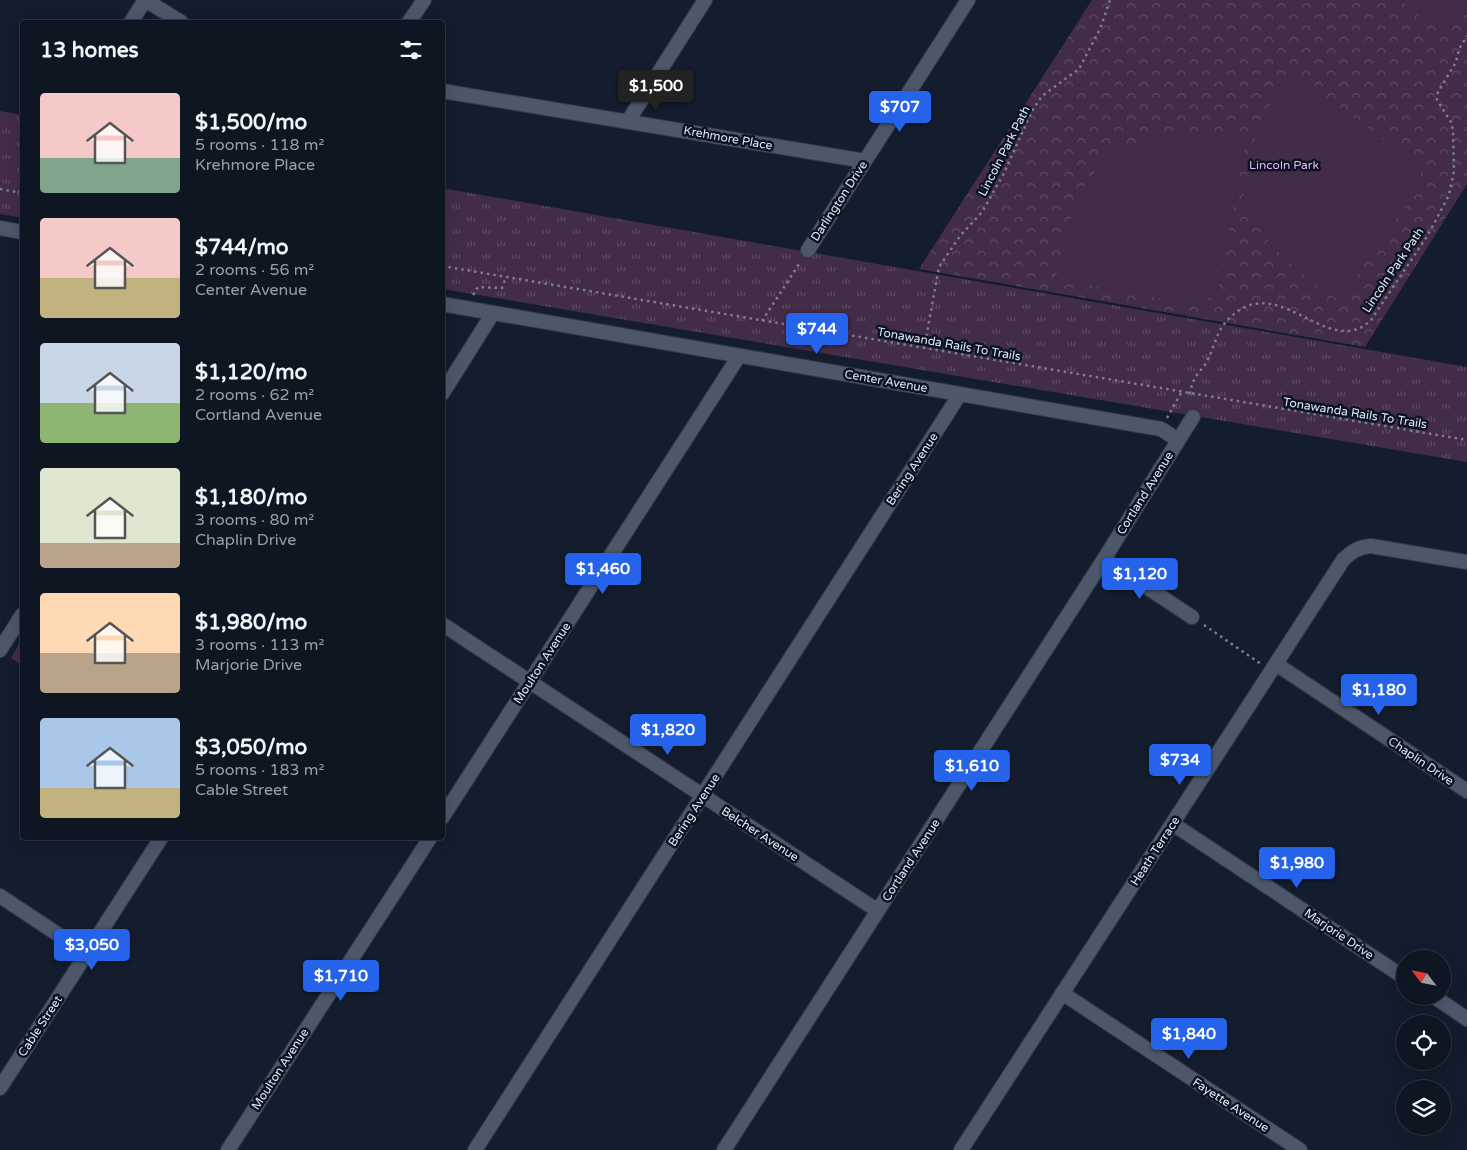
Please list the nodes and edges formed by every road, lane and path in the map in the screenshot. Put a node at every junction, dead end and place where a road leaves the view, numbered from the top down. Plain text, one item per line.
1 (145, 0) edge
2 (424, 0) edge
3 (705, 0) edge
4 (968, 0) edge
5 (1110, 0) edge
6 (132, 20) edge
7 (178, 20) edge
8 (410, 20) edge
9 (1467, 36) edge
10 (445, 91) edge
11 (628, 121) junction
12 (865, 161) junction
13 (0, 189) edge
14 (20, 193) edge
15 (0, 228) edge
16 (20, 232) edge
17 (808, 250) joint
18 (445, 267) edge
19 (506, 277) junction
20 (472, 301) dead end
21 (445, 305) edge
22 (493, 313) junction
23 (762, 321) junction
24 (924, 349) junction
25 (739, 356) junction
26 (445, 389) edge
27 (1181, 393) junction
28 (960, 394) junction
29 (1189, 394) junction
30 (1193, 417) dead end
31 (1165, 421) dead end
32 (1178, 440) junction
33 (1467, 440) edge
34 (1104, 559) junction
35 (1467, 562) edge
36 (1192, 617) joint
37 (20, 618) edge
38 (445, 626) edge
39 (0, 650) edge
40 (1274, 667) junction
41 (530, 682) junction
42 (1467, 791) edge
43 (703, 796) junction
44 (445, 813) edge
45 (1172, 824) junction
46 (160, 840) edge
47 (429, 840) edge
48 (0, 896) edge
49 (878, 911) junction
50 (86, 953) junction
51 (1396, 972) edge
52 (1062, 993) junction
53 (1446, 1005) edge
54 (1467, 1019) edge
55 (0, 1088) edge
56 (228, 1150) edge
57 (475, 1150) edge
58 (724, 1150) edge
59 (960, 1150) edge
60 (1300, 1150) edge

1 - 6 street
1 - 7 street
2 - 8 street
3 - 11 street
4 - 12 street, Darlington Drive
5 - 24 path, Lincoln Park Path
9 - 29 path, Lincoln Park Path
10 - 11 street, Krehmore Place
11 - 12 street, Krehmore Place
12 - 17 street, Darlington Drive
13 - 14 path
15 - 16 street
17 - 23 path
18 - 19 path, Tonawanda Rails To Trails
19 - 20 path
19 - 23 path, Tonawanda Rails To Trails
21 - 22 street, Center Avenue
22 - 25 street, Center Avenue
22 - 26 street
23 - 24 path, Tonawanda Rails To Trails
24 - 27 path, Tonawanda Rails To Trails
25 - 28 street, Center Avenue
25 - 41 street, Moulton Avenue
27 - 29 path, Tonawanda Rails To Trails
27 - 31 path
28 - 32 street, Center Avenue
28 - 43 street, Bering Avenue
29 - 33 path, Tonawanda Rails To Trails
30 - 32 street, Cortland Avenue
32 - 34 street, Cortland Avenue
34 - 36 street
34 - 49 street, Cortland Avenue
35 - 40 street, Heath Terrace
36 - 40 path
37 - 39 street
38 - 41 street, Belcher Avenue
40 - 42 street, Chaplin Drive
40 - 45 street, Heath Terrace
41 - 43 street, Belcher Avenue
41 - 44 street, Moulton Avenue
43 - 49 street, Belcher Avenue
43 - 57 street, Bering Avenue
45 - 51 street, Marjorie Drive
45 - 52 street, Heath Terrace
46 - 50 street, Cable Street
47 - 56 street, Moulton Avenue
48 - 50 street
49 - 58 street, Cortland Avenue
50 - 55 street, Cable Street
52 - 59 street, Heath Terrace
52 - 60 street, Fayette Avenue
53 - 54 street

